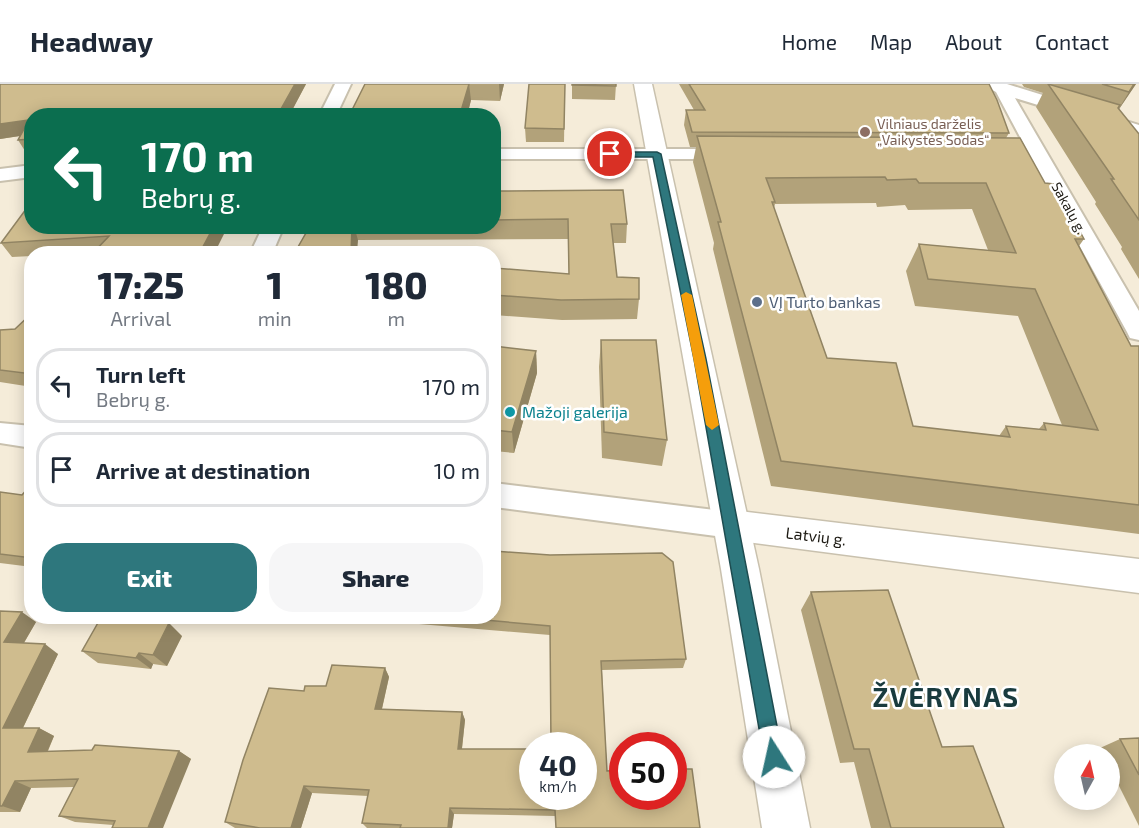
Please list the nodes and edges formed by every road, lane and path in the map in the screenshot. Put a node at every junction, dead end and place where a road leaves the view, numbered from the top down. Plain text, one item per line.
1 (343, 84) edge
2 (644, 84) edge
3 (996, 86) edge
4 (331, 108) edge
5 (1139, 132) edge
6 (501, 154) edge
7 (657, 154) junction
8 (749, 154) edge
9 (968, 155) edge
10 (1041, 156) junction
11 (24, 172) edge
12 (0, 175) edge
13 (1139, 332) edge
14 (0, 433) edge
15 (24, 436) edge
16 (501, 496) edge
17 (731, 525) junction
18 (1139, 576) edge
19 (786, 828) edge

1 - 4 street
2 - 7 main road
3 - 5 street
3 - 10 street, Sakalų g.
6 - 7 street
7 - 8 street
7 - 17 main road
9 - 10 street
10 - 13 street, Sakalų g.
11 - 12 street
14 - 15 street
16 - 17 street, Latvių g.
17 - 18 main road, Latvių g.
17 - 19 main road

